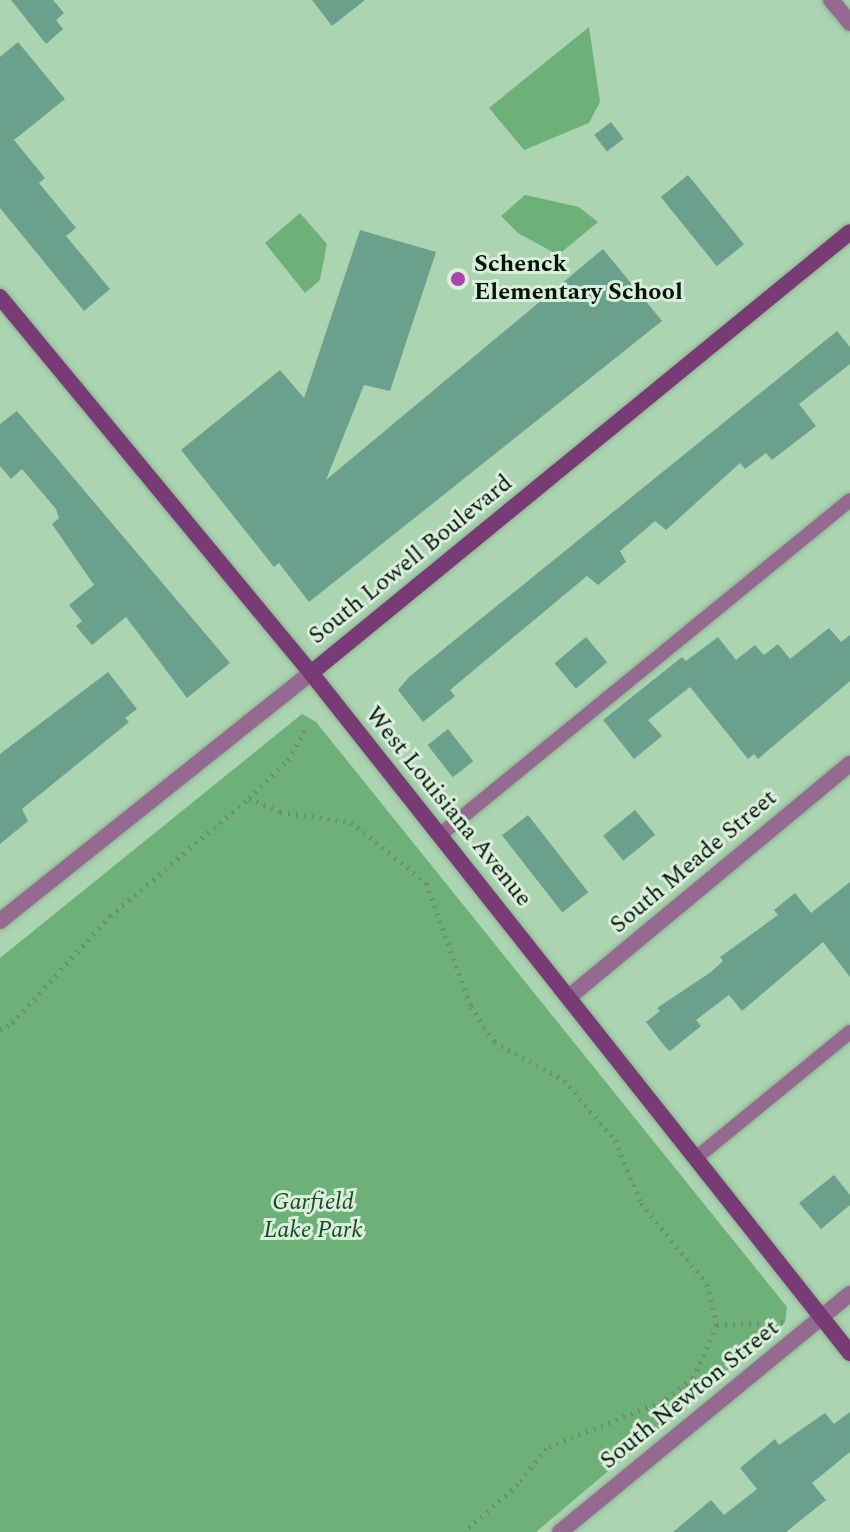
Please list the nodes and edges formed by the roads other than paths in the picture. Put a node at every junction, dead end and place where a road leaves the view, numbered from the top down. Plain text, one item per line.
1 (831, 0) edge
2 (850, 23) edge
3 (850, 232) edge
4 (0, 297) edge
5 (850, 500) edge
6 (311, 673) junction
7 (850, 764) edge
8 (440, 835) junction
9 (0, 921) edge
10 (569, 997) junction
11 (850, 1032) edge
12 (696, 1158) junction
13 (850, 1294) edge
14 (821, 1318) junction
15 (850, 1353) edge
16 (560, 1532) edge

1 - 2 street
3 - 6 street, South Lowell Boulevard
4 - 6 street, West Louisiana Avenue
5 - 8 lane
6 - 8 street, West Louisiana Avenue
6 - 9 street, South Lowell Boulevard
7 - 10 street, South Meade Street
8 - 10 street, West Louisiana Avenue
10 - 12 street, West Louisiana Avenue
11 - 12 lane
12 - 14 street, West Louisiana Avenue
13 - 14 street, South Newton Street
14 - 15 street, West Louisiana Avenue
14 - 16 street, South Newton Street

